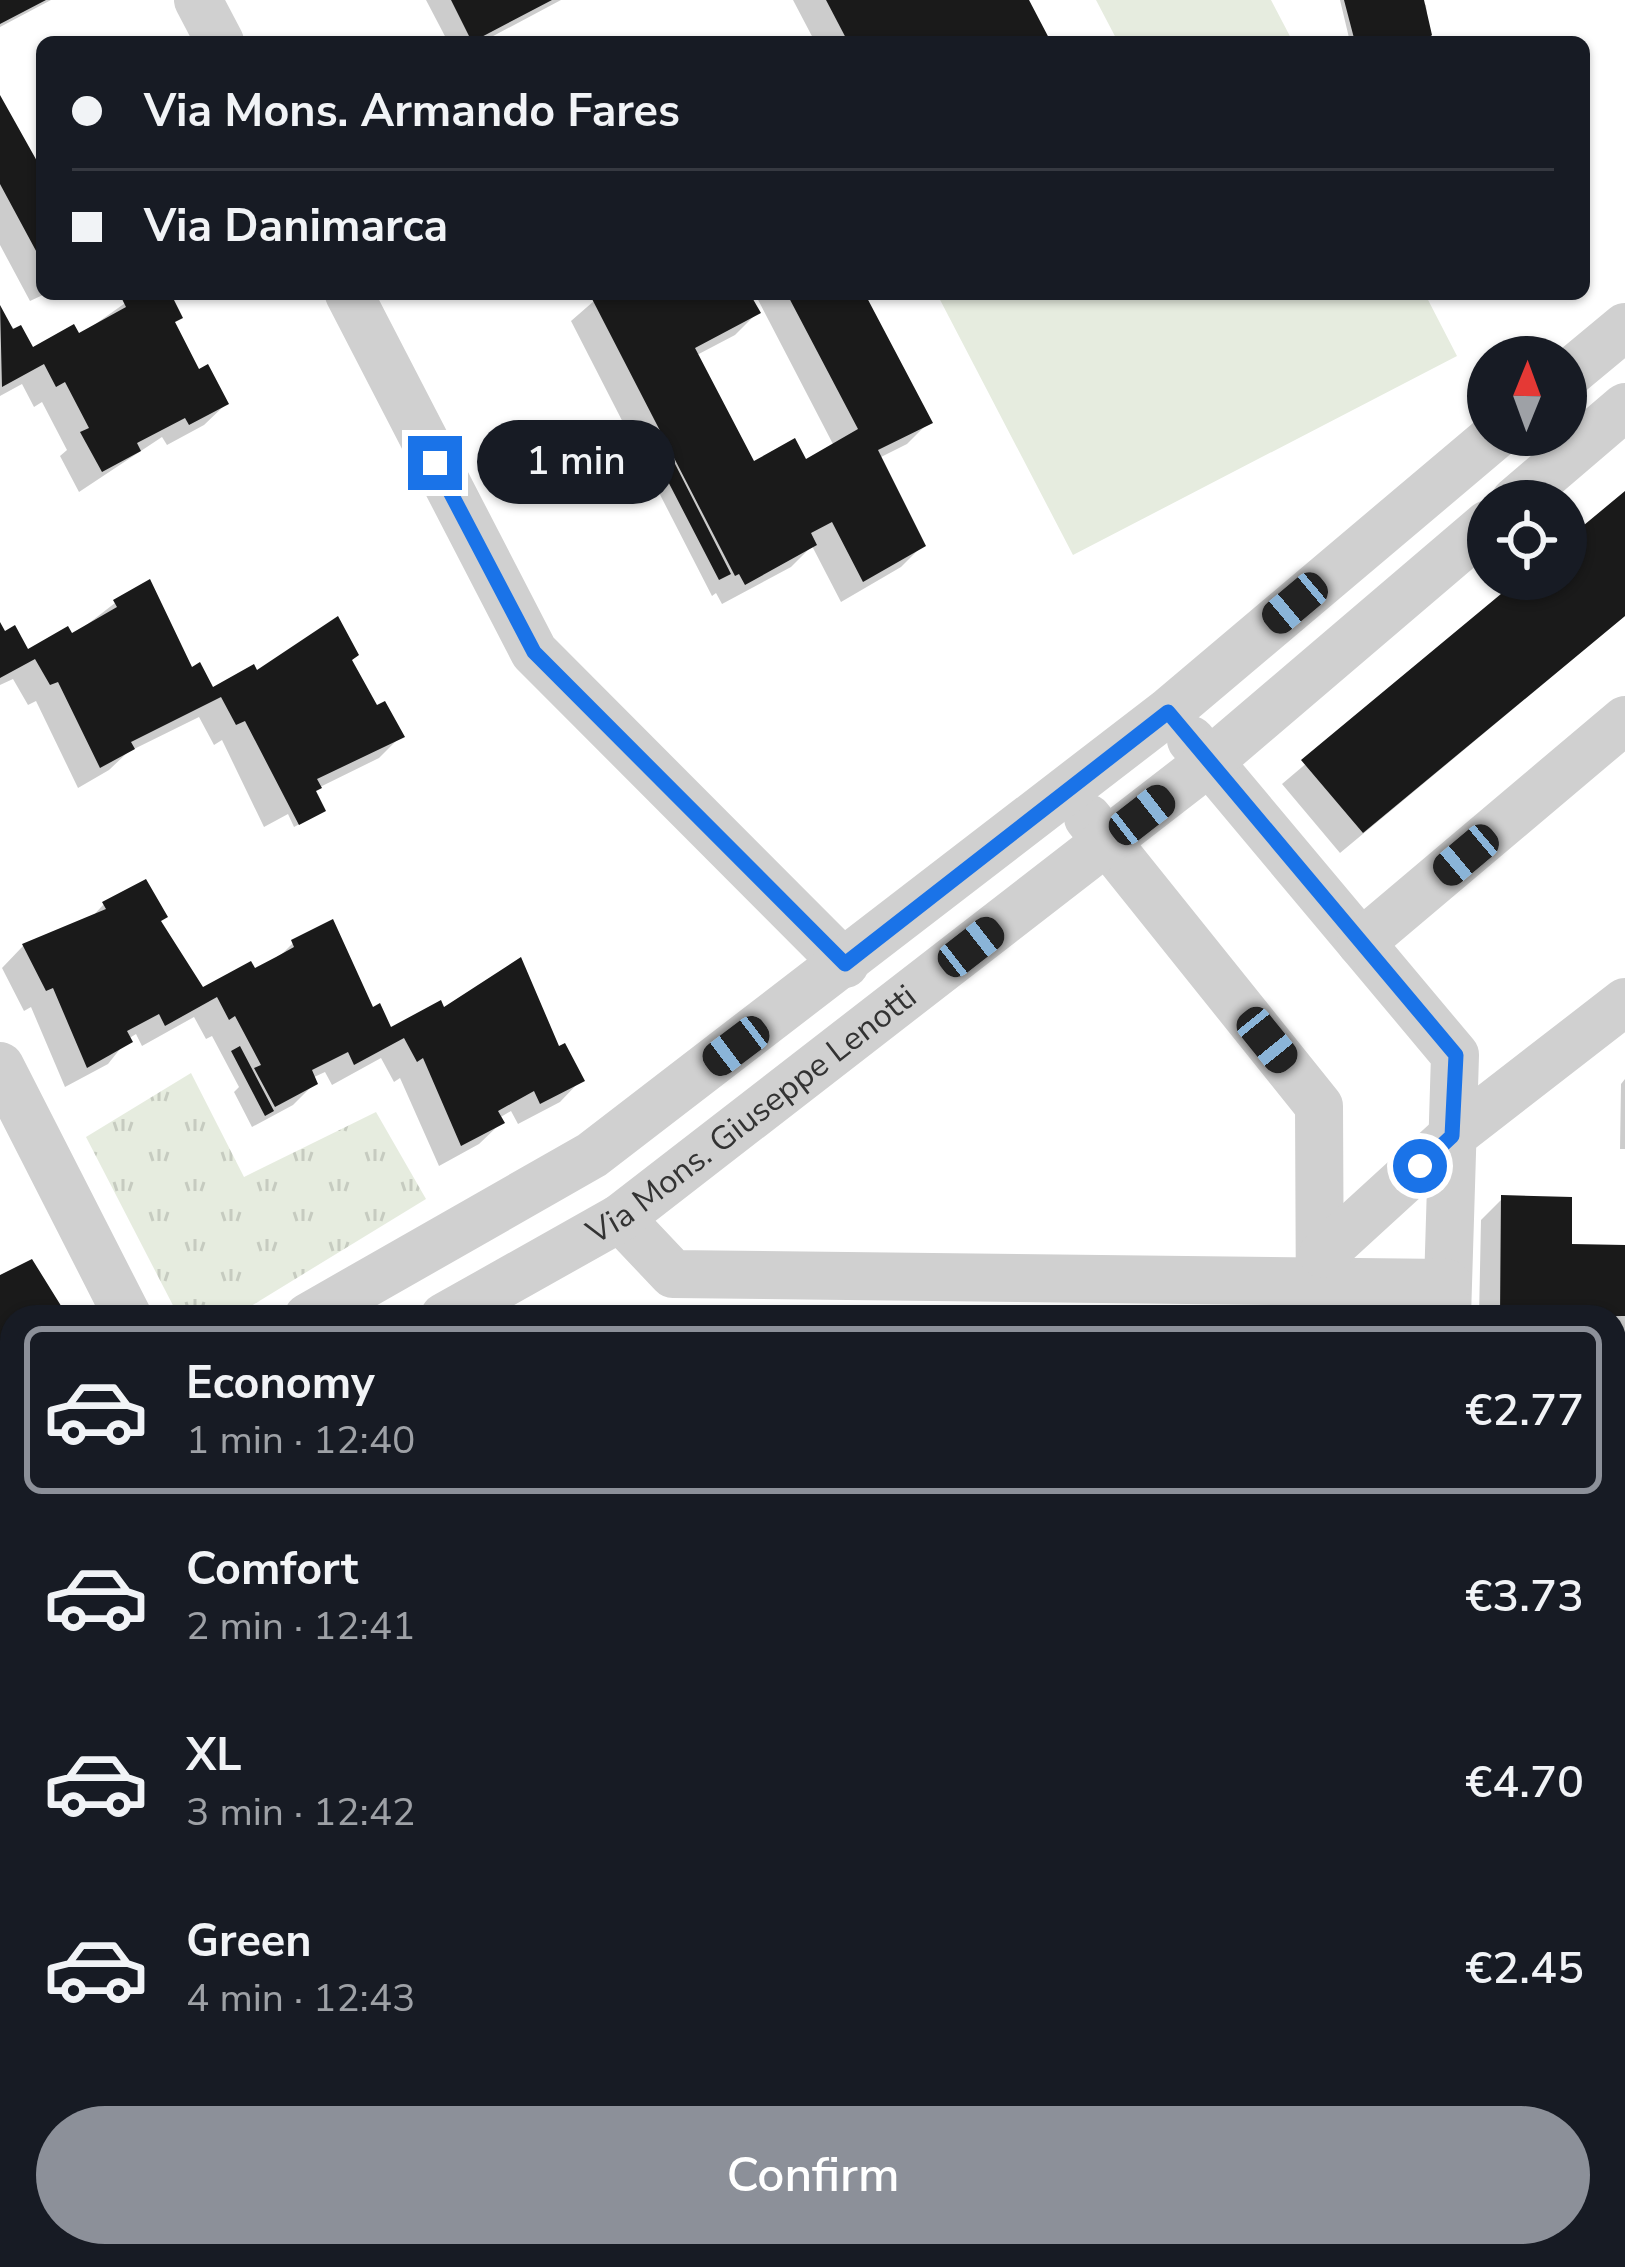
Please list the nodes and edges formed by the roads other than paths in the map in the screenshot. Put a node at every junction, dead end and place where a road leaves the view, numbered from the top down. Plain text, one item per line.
1 (198, 0) edge
2 (217, 36) edge
3 (352, 300) edge
4 (1625, 327) edge
5 (1587, 359) edge
6 (1625, 407) edge
7 (1471, 456) edge
8 (1540, 480) edge
9 (1467, 542) edge
10 (1168, 712) junction
11 (1625, 720) edge
12 (1209, 762) junction
13 (1066, 790) junction
14 (1108, 842) junction
15 (1361, 943) junction
16 (845, 964) junction
17 (1625, 1002) edge
18 (0, 1066) edge
19 (1452, 1136) junction
20 (620, 1218) junction
21 (1321, 1284) edge
22 (759, 1297) edge
23 (1447, 1300) edge
24 (122, 1305) edge
25 (329, 1305) edge
26 (465, 1305) edge

1 - 2 street
3 - 16 street
4 - 5 street
6 - 8 street
7 - 10 street
9 - 12 street, Via Mons. Giuseppe Lenotti
10 - 12 street
10 - 13 street
11 - 15 street
12 - 14 street, Via Mons. Giuseppe Lenotti
12 - 15 street
13 - 14 street
13 - 16 street
14 - 20 street, Via Mons. Giuseppe Lenotti
14 - 21 street
15 - 19 street
16 - 25 street
17 - 19 street
18 - 24 street
19 - 21 street
19 - 23 street
20 - 22 street
20 - 26 street, Via Mons. Giuseppe Lenotti
21 - 22 street
21 - 23 street

